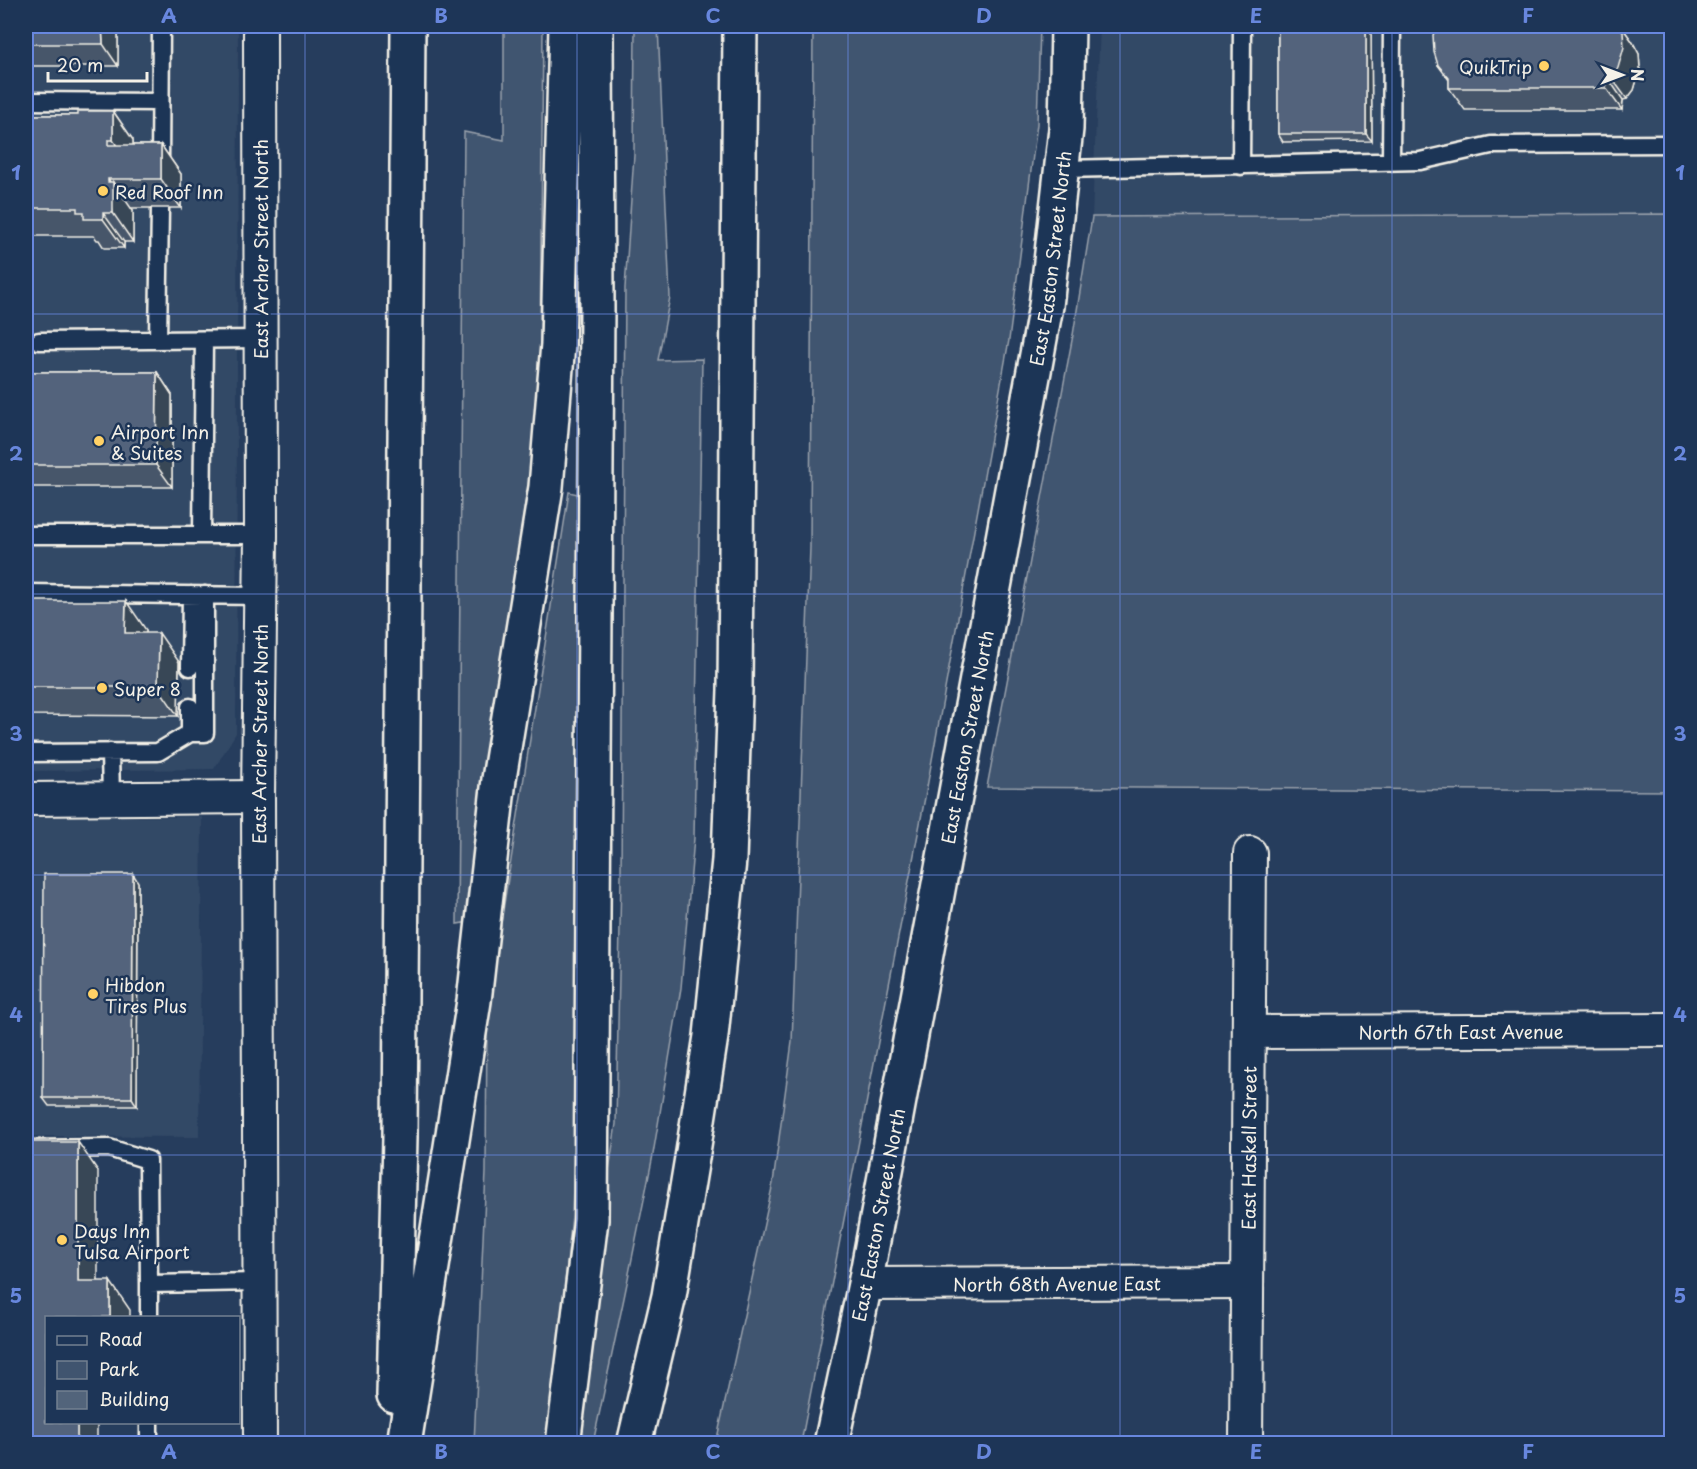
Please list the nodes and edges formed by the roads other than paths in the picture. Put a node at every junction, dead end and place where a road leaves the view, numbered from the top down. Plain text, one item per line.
1 (161, 26) edge
2 (260, 26) edge
3 (408, 26) edge
4 (566, 26) edge
5 (596, 26) edge
6 (740, 26) edge
7 (1068, 26) edge
8 (1242, 26) edge
9 (1392, 26) edge
10 (26, 101) edge
11 (160, 102) junction
12 (1671, 144) edge
13 (1391, 162) junction
14 (1241, 166) junction
15 (1063, 169) junction
16 (160, 174) edge
17 (160, 208) edge
18 (261, 339) junction
19 (39, 340) dead end
20 (159, 340) junction
21 (204, 340) junction
22 (26, 535) edge
23 (202, 536) junction
24 (261, 536) junction
25 (26, 593) edge
26 (198, 595) junction
27 (260, 596) junction
28 (190, 668) dead end
29 (190, 707) dead end
30 (190, 733) junction
31 (26, 753) edge
32 (110, 753) junction
33 (258, 797) junction
34 (111, 798) junction
35 (26, 799) edge
36 (1250, 853) dead end
37 (1671, 1030) edge
38 (1249, 1032) junction
39 (26, 1149) edge
40 (258, 1282) junction
41 (1247, 1282) junction
42 (149, 1284) junction
43 (865, 1284) junction
44 (149, 1316) edge
45 (149, 1424) edge
46 (149, 1443) edge
47 (260, 1443) edge
48 (393, 1443) edge
49 (404, 1443) edge
50 (563, 1443) edge
51 (634, 1443) edge
52 (831, 1443) edge
53 (1246, 1443) edge

1 - 11 lane
2 - 18 street, East Archer Street North
3 - 48 main road
4 - 49 main road
5 - 50 main road
6 - 51 main road
7 - 15 main road, East Easton Street North
8 - 14 lane
9 - 13 lane
10 - 11 lane
11 - 16 lane
12 - 13 lane
13 - 14 lane
14 - 15 lane
15 - 43 main road, East Easton Street North
17 - 20 lane
18 - 21 lane
18 - 24 street, East Archer Street North
19 - 20 lane
20 - 21 lane
21 - 23 lane
22 - 23 lane
23 - 24 lane
24 - 27 street, East Archer Street North
25 - 26 lane
26 - 27 lane
26 - 28 lane
26 - 30 lane
27 - 33 street, East Archer Street North
29 - 30 lane
30 - 32 lane
31 - 32 lane
32 - 34 lane
33 - 34 street
33 - 40 street, East Archer Street North
34 - 35 street
36 - 38 street, East Haskell Street
37 - 38 street, North 67th East Avenue
38 - 41 street, East Haskell Street
39 - 42 lane
40 - 42 lane
40 - 47 street, East Archer Street North
41 - 43 street, North 68th Avenue East
41 - 53 street, East Haskell Street
42 - 44 lane
43 - 52 main road, East Easton Street North
45 - 46 lane

